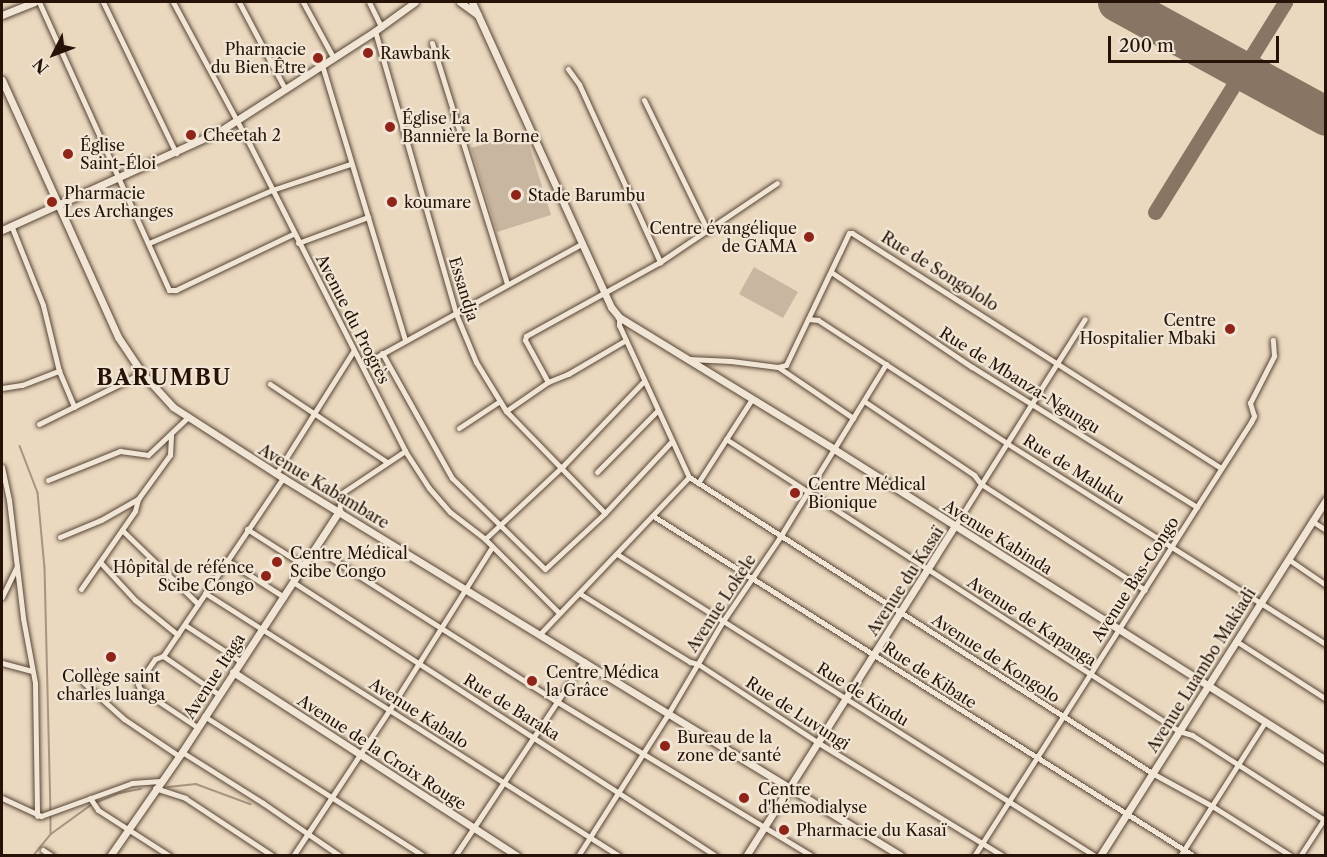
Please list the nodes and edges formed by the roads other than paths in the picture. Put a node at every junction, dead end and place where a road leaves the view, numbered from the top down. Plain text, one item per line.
1 (34, 2) edge
2 (39, 2) edge
3 (103, 2) edge
4 (173, 2) edge
5 (239, 2) edge
6 (303, 2) edge
7 (369, 2) edge
8 (415, 2) edge
9 (460, 2) edge
10 (472, 2) edge
11 (2, 15) edge
12 (480, 16) junction
13 (378, 29) junction
14 (432, 43) dead end
15 (333, 57) junction
16 (322, 64) junction
17 (568, 69) dead end
18 (2, 80) edge
19 (285, 89) junction
20 (644, 100) dead end
21 (237, 120) junction
22 (176, 153) junction
23 (350, 164) junction
24 (120, 177) junction
25 (777, 183) dead end
26 (272, 190) junction
27 (58, 204) junction
28 (368, 217) junction
29 (11, 225) junction
30 (2, 230) edge
31 (708, 231) junction
32 (293, 234) junction
33 (149, 243) junction
34 (298, 243) junction
35 (583, 243) junction
36 (660, 262) junction
37 (831, 272) junction
38 (507, 284) junction
39 (604, 291) junction
40 (456, 314) junction
41 (619, 318) junction
42 (1085, 319) dead end
43 (808, 320) junction
44 (405, 340) junction
45 (626, 340) junction
46 (1273, 340) dead end
47 (354, 350) junction
48 (382, 353) junction
49 (688, 359) junction
50 (1058, 363) junction
51 (886, 364) junction
52 (362, 365) junction
53 (778, 367) junction
54 (59, 371) junction
55 (142, 373) junction
56 (644, 381) junction
57 (548, 382) junction
58 (270, 384) dead end
59 (2, 388) edge
60 (752, 399) junction
61 (500, 400) junction
62 (864, 401) junction
63 (1032, 404) junction
64 (74, 407) junction
65 (506, 411) junction
66 (657, 411) junction
67 (315, 413) junction
68 (187, 418) junction
69 (853, 418) junction
70 (39, 424) dead end
71 (459, 428) dead end
72 (171, 435) junction
73 (726, 439) junction
74 (672, 441) junction
75 (1008, 444) junction
76 (834, 449) junction
77 (405, 451) junction
78 (387, 462) junction
79 (563, 466) junction
80 (2, 467) edge
81 (1221, 468) junction
82 (597, 472) dead end
83 (280, 476) junction
84 (689, 477) junction
85 (48, 480) dead end
86 (698, 483) junction
87 (981, 484) junction
88 (6, 485) junction
89 (807, 492) junction
90 (2, 495) edge
91 (138, 500) junction
92 (1326, 500) edge
93 (1197, 507) junction
94 (339, 511) junction
95 (604, 513) junction
96 (653, 516) junction
97 (1312, 521) junction
98 (499, 525) junction
99 (955, 526) junction
100 (247, 529) junction
101 (122, 530) junction
102 (1326, 530) edge
103 (60, 537) dead end
104 (780, 537) junction
105 (485, 539) junction
106 (1172, 546) junction
107 (492, 547) junction
108 (315, 548) junction
109 (617, 554) junction
110 (1288, 559) junction
111 (226, 560) junction
112 (100, 562) junction
113 (17, 566) junction
114 (304, 566) junction
115 (927, 570) junction
116 (752, 578) junction
117 (293, 582) junction
118 (1326, 585) edge
119 (81, 589) dead end
120 (466, 589) junction
121 (1145, 590) junction
122 (205, 593) junction
123 (579, 593) junction
124 (2, 597) edge
125 (284, 597) junction
126 (1259, 603) junction
127 (198, 604) junction
128 (558, 612) junction
129 (899, 612) junction
130 (723, 621) junction
131 (184, 625) junction
132 (262, 628) junction
133 (440, 629) junction
134 (1118, 631) junction
135 (540, 634) junction
136 (178, 635) junction
137 (1236, 641) junction
138 (1326, 644) edge
139 (873, 654) junction
140 (163, 656) junction
141 (240, 661) junction
142 (584, 661) junction
143 (2, 663) edge
144 (698, 664) junction
145 (418, 665) junction
146 (32, 671) junction
147 (233, 672) junction
148 (1090, 674) junction
149 (83, 682) dead end
150 (1208, 686) junction
151 (218, 694) junction
152 (1326, 699) edge
153 (845, 700) junction
154 (556, 701) junction
155 (390, 709) junction
156 (668, 714) junction
157 (204, 716) junction
158 (1064, 717) junction
159 (1265, 722) junction
160 (197, 727) junction
161 (1179, 731) junction
162 (533, 735) junction
163 (817, 742) junction
164 (360, 752) junction
165 (180, 754) junction
166 (643, 754) junction
167 (1037, 759) junction
168 (1326, 760) edge
169 (1238, 764) junction
170 (1152, 773) junction
171 (160, 781) junction
172 (502, 783) junction
173 (155, 788) junction
174 (788, 788) junction
175 (620, 792) junction
176 (331, 796) junction
177 (2, 798) edge
178 (91, 800) junction
179 (1009, 802) junction
180 (1212, 806) junction
181 (1126, 815) junction
182 (37, 816) junction
183 (1325, 818) edge
184 (474, 827) junction
185 (765, 827) junction
186 (128, 828) junction
187 (306, 834) junction
188 (589, 837) junction
189 (982, 843) junction
190 (1184, 848) junction
191 (43, 850) dead end
192 (52, 855) edge
193 (110, 855) edge
194 (171, 855) edge
195 (273, 855) edge
196 (292, 855) edge
197 (340, 855) edge
198 (424, 855) edge
199 (455, 855) edge
200 (517, 855) edge
201 (578, 855) edge
202 (619, 855) edge
203 (717, 855) edge
204 (746, 855) edge
205 (812, 855) edge
206 (901, 855) edge
207 (974, 855) edge
208 (1003, 855) edge
209 (1095, 855) edge
210 (1100, 855) edge
211 (1180, 855) edge
212 (1194, 855) edge
213 (1291, 855) edge
214 (1300, 855) edge

1 - 11 street
2 - 24 street
3 - 22 street
4 - 21 street, Avenue du Progrès
5 - 19 street
6 - 15 street
7 - 13 street, Essandja
8 - 13 street
9 - 12 street
10 - 12 street
12 - 35 street
13 - 15 street
13 - 40 street, Essandja
14 - 38 street
15 - 16 street
16 - 19 street
16 - 23 street
17 - 36 street
18 - 27 street, Avenue Kabambare
19 - 21 street
20 - 31 street
21 - 22 street
21 - 26 street, Avenue du Progrès
22 - 24 street
23 - 26 street
23 - 28 street
24 - 27 street
24 - 33 street
25 - 31 street
26 - 32 street, Avenue du Progrès
26 - 33 street
27 - 29 street
27 - 55 street, Avenue Kabambare
28 - 34 street
28 - 44 street
29 - 30 street
29 - 54 street
31 - 36 street
32 - 33 street
32 - 34 street, Avenue du Progrès
34 - 47 street, Avenue du Progrès
35 - 38 street
35 - 39 street
36 - 39 street
37 - 43 street, Rue de Songololo
37 - 50 street, Rue de Songololo
37 - 63 street, Rue de Mbanza-Ngungu
38 - 40 street
39 - 41 street
39 - 57 street
40 - 44 street
40 - 61 street, Essandja
41 - 45 street
41 - 49 street, Avenue Kabinda
42 - 50 street, Avenue du Kasaï
43 - 51 street, Rue de Maluku
43 - 53 street, Rue de Songololo
44 - 48 street
45 - 56 street
45 - 57 street
46 - 81 street, Avenue Bas-Congo
47 - 52 street, Avenue du Progrès
47 - 67 street
48 - 52 street
48 - 98 street
49 - 53 street
49 - 60 street, Avenue Kabinda
50 - 63 street, Avenue du Kasaï
50 - 81 street, Rue de Songololo
51 - 62 street, Avenue Lokele
51 - 75 street, Rue de Maluku
52 - 77 street, Avenue du Progrès
53 - 69 street
54 - 59 street
54 - 64 street
55 - 64 street
55 - 68 street, Avenue Kabambare
56 - 66 street
56 - 79 street
57 - 65 street
58 - 67 street
60 - 73 street
60 - 76 street, Avenue Kabinda
61 - 65 street, Essandja
61 - 71 street
62 - 69 street, Avenue Lokele
62 - 87 street
63 - 75 street, Avenue du Kasaï
63 - 93 street, Rue de Mbanza-Ngungu
64 - 70 street
65 - 79 street, Essandja
66 - 74 street
66 - 82 street
67 - 78 street
67 - 83 street
68 - 72 street
68 - 83 street, Avenue Kabambare
69 - 76 street, Avenue Lokele
72 - 85 street
72 - 91 street
73 - 86 street
73 - 89 street, Avenue de Kapanga
74 - 84 street
74 - 95 street
75 - 87 street, Avenue du Kasaï
75 - 106 street, Rue de Maluku
76 - 89 street, Avenue Lokele
76 - 99 street, Avenue Kabinda
77 - 78 street
77 - 105 street, Avenue du Progrès
78 - 94 street
79 - 95 street, Essandja
79 - 98 street
80 - 88 street
81 - 93 street, Avenue Bas-Congo
83 - 94 street, Avenue Kabambare
83 - 100 street
84 - 86 street, Avenue de Kongolo
84 - 96 street
86 - 104 street, Avenue de Kongolo
87 - 99 street, Avenue du Kasaï
87 - 121 street
88 - 90 street
88 - 113 street
89 - 104 street, Avenue Lokele
89 - 115 street, Avenue de Kapanga
91 - 101 street
91 - 103 street
92 - 97 street, Avenue Luambo Makiadi
93 - 106 street, Avenue Bas-Congo
94 - 108 street, Avenue Itaga
94 - 120 street, Avenue Kabambare
95 - 98 street
96 - 109 street
96 - 116 street, Rue de Kibate
97 - 102 street
97 - 110 street, Avenue Luambo Makiadi
98 - 105 street
99 - 115 street, Avenue du Kasaï
99 - 134 street, Avenue Kabinda
100 - 111 street
100 - 114 street
101 - 112 street
101 - 127 street
104 - 116 street, Avenue Lokele
104 - 129 street, Avenue de Kongolo
105 - 107 street, Avenue du Progrès
106 - 121 street, Avenue Bas-Congo
106 - 126 street, Rue de Maluku
107 - 120 street
107 - 128 street, Avenue du Progrès
108 - 114 street, Avenue Itaga
108 - 133 street
109 - 123 street
109 - 130 street, Rue de Kindu
110 - 118 street
110 - 126 street, Avenue Luambo Makiadi
111 - 122 street
111 - 125 street
112 - 119 street
112 - 136 street
113 - 124 street
113 - 146 street
114 - 117 street, Avenue Itaga
115 - 129 street, Avenue du Kasaï
115 - 148 street, Avenue de Kapanga
116 - 130 street, Avenue Lokele
116 - 139 street, Rue de Kibate
117 - 125 street, Avenue Itaga
117 - 145 street, Rue de Baraka
120 - 133 street
120 - 135 street, Avenue Kabambare
121 - 134 street, Avenue Bas-Congo
122 - 127 street
122 - 132 street, Avenue Kabalo
123 - 128 street
123 - 144 street, Rue de Luvungi
125 - 132 street, Avenue Itaga
126 - 137 street, Avenue Luambo Makiadi
126 - 138 street, Rue de Maluku
127 - 131 street
128 - 135 street
129 - 139 street, Avenue du Kasaï
129 - 158 street, Avenue de Kongolo
130 - 144 street, Avenue Lokele
130 - 153 street, Rue de Kindu
131 - 136 street
131 - 141 street
132 - 141 street, Avenue Itaga
132 - 155 street, Avenue Kabalo
133 - 145 street
133 - 154 street
134 - 148 street, Avenue Bas-Congo
134 - 150 street, Avenue Kabinda
135 - 142 street, Avenue Kabambare
136 - 140 street
137 - 150 street, Avenue Luambo Makiadi
137 - 152 street
139 - 153 street, Avenue du Kasaï
139 - 167 street, Rue de Kibate
140 - 151 street
140 - 160 street
141 - 147 street, Avenue Itaga
142 - 154 street
142 - 156 street, Avenue Kabambare
143 - 146 street
144 - 156 street, Avenue Lokele
144 - 163 street, Rue de Luvungi
145 - 155 street
145 - 162 street, Rue de Baraka
146 - 182 street
147 - 151 street, Avenue Itaga
147 - 164 street, Avenue de la Croix Rouge
148 - 158 street, Avenue Bas-Congo
148 - 161 street, Avenue de Kapanga
149 - 165 street
150 - 159 street, Avenue Kabinda
150 - 161 street, Avenue Luambo Makiadi
151 - 157 street, Avenue Itaga
153 - 163 street, Avenue du Kasaï
153 - 179 street, Rue de Kindu
154 - 162 street
154 - 166 street
155 - 164 street
155 - 172 street, Avenue Kabalo
156 - 166 street, Avenue Lokele
156 - 174 street, Avenue Kabambare
157 - 160 street, Avenue Itaga
157 - 176 street
158 - 167 street, Avenue Bas-Congo
158 - 170 street, Avenue de Kongolo
159 - 168 street, Avenue Kabinda
159 - 169 street
160 - 165 street, Avenue Itaga
161 - 169 street, Avenue de Kapanga
161 - 170 street, Avenue Luambo Makiadi
162 - 172 street
162 - 175 street, Rue de Baraka
163 - 174 street, Avenue du Kasaï
163 - 189 street, Rue de Luvungi
164 - 176 street
164 - 184 street, Avenue de la Croix Rouge
165 - 171 street, Avenue Itaga
165 - 187 street
166 - 175 street, Avenue Lokele
166 - 185 street
167 - 179 street, Avenue Bas-Congo
167 - 181 street, Rue de Kibate
169 - 180 street
169 - 183 street, Avenue de Kapanga
170 - 180 street, Avenue de Kongolo
170 - 181 street, Avenue Luambo Makiadi
171 - 173 street, Avenue Itaga
171 - 178 street
172 - 184 street
172 - 188 street, Avenue Kabalo
173 - 186 street, Avenue Itaga
173 - 195 street
174 - 185 street, Avenue du Kasaï
174 - 206 street, Avenue Kabambare
175 - 188 street, Avenue Lokele
175 - 203 street, Rue de Baraka
176 - 187 street
176 - 198 street
177 - 182 street
178 - 182 street
178 - 186 street
179 - 189 street, Avenue Bas-Congo
179 - 209 street, Rue de Kindu
180 - 190 street
180 - 213 street, Avenue de Kongolo
181 - 190 street, Rue de Kibate
181 - 210 street, Avenue Luambo Makiadi
183 - 214 street
184 - 199 street
184 - 200 street, Avenue de la Croix Rouge
185 - 204 street, Avenue du Kasaï
185 - 205 street
186 - 193 street, Avenue Itaga
186 - 194 street
187 - 196 street
187 - 197 street
188 - 201 street, Avenue Lokele
188 - 202 street, Avenue Kabalo
189 - 207 street, Avenue Bas-Congo
189 - 208 street, Rue de Luvungi
190 - 211 street
190 - 212 street, Rue de Kibate
191 - 192 street

